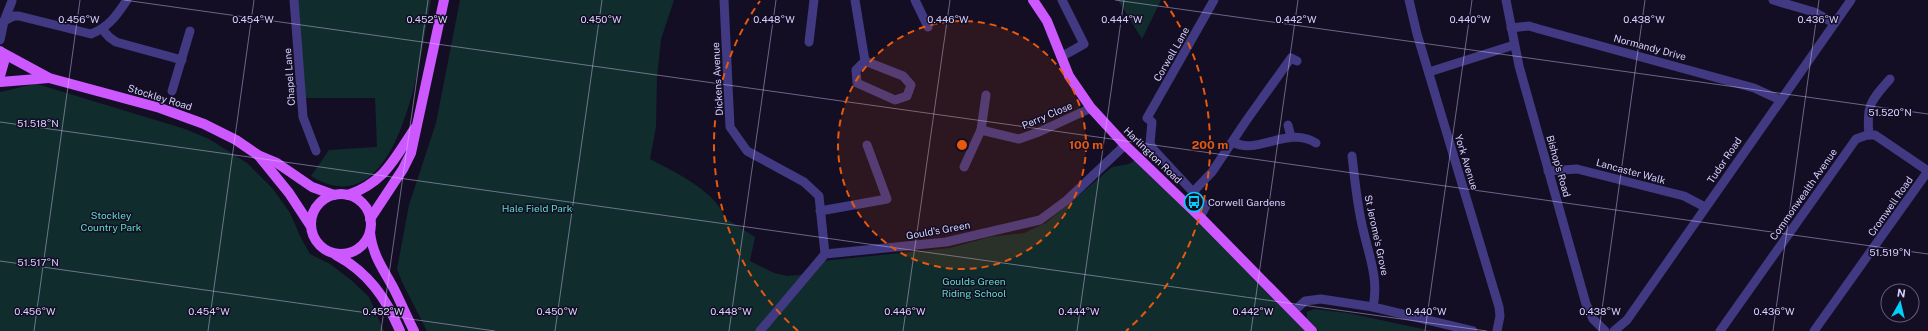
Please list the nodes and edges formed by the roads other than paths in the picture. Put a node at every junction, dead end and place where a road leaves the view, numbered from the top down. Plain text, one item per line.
1 (13, 0) edge
2 (128, 0) edge
3 (294, 0) edge
4 (444, 0) edge
5 (724, 0) edge
6 (814, 0) edge
7 (855, 0) edge
8 (916, 0) edge
9 (1034, 0) edge
10 (1062, 0) edge
11 (1214, 0) edge
12 (1409, 0) edge
13 (1506, 0) edge
14 (1773, 0) edge
15 (1850, 0) edge
16 (2, 18) edge
17 (1834, 23) junction
18 (928, 27) dead end
19 (1511, 28) junction
20 (102, 29) junction
21 (190, 31) dead end
22 (0, 40) edge
23 (809, 42) dead end
24 (1514, 45) junction
25 (1, 52) edge
26 (1061, 57) junction
27 (182, 60) junction
28 (864, 61) junction
29 (1297, 62) dead end
30 (1429, 72) junction
31 (0, 76) edge
32 (49, 78) junction
33 (1890, 79) dead end
34 (0, 82) edge
35 (172, 91) dead end
36 (986, 96) dead end
37 (1780, 100) junction
38 (1091, 108) junction
39 (1288, 124) dead end
40 (417, 125) junction
41 (981, 130) junction
42 (1868, 134) junction
43 (1291, 137) junction
44 (1233, 142) junction
45 (1316, 143) dead end
46 (867, 145) dead end
47 (1125, 146) junction
48 (316, 151) dead end
49 (258, 155) junction
50 (1352, 156) dead end
51 (964, 167) dead end
52 (1548, 171) junction
53 (1928, 171) edge
54 (1193, 192) junction
55 (334, 195) junction
56 (348, 195) junction
57 (1705, 207) junction
58 (820, 210) junction
59 (1200, 217) junction
60 (370, 218) junction
61 (310, 225) junction
62 (370, 230) junction
63 (333, 254) junction
64 (825, 254) junction
65 (1373, 307) junction
66 (1293, 312) junction
67 (400, 331) edge
68 (414, 331) edge
69 (760, 331) edge
70 (1312, 331) edge
71 (1473, 331) edge
72 (1497, 331) edge
73 (1605, 331) edge
74 (1614, 331) edge
75 (1720, 331) edge
76 (1814, 331) edge

1 - 16 street
2 - 20 street
3 - 48 street, Chapel Lane
4 - 40 main road
5 - 58 street, Dickens Avenue
6 - 23 street
7 - 28 street
8 - 18 street
9 - 26 main road, Harlington Road
10 - 26 street
11 - 54 street, Corwell Lane
12 - 30 street, York Avenue
13 - 19 street, Bishop's Road
14 - 17 street
15 - 17 street, Tudor Road
16 - 20 street
16 - 22 street
17 - 37 street, Tudor Road
19 - 24 street, Bishop's Road
19 - 37 street, Normandy Drive
20 - 27 street
21 - 27 street
24 - 30 street
24 - 52 street, Bishop's Road
25 - 31 main road
25 - 32 main road, Stockley Road
26 - 38 main road, Harlington Road
27 - 35 street
28 - 28 street
29 - 44 street
30 - 72 street, York Avenue
32 - 34 main road, Stockley Road
32 - 49 main road, Stockley Road
33 - 42 street
36 - 41 street
37 - 57 street, Tudor Road
38 - 41 street, Perry Close
38 - 47 main road, Harlington Road
39 - 43 street
40 - 56 main road
40 - 60 main road
41 - 51 street
42 - 53 street
42 - 75 street, Commonwealth Avenue
43 - 44 street
43 - 45 street
44 - 54 street
46 - 58 street
47 - 59 main road, Harlington Road
47 - 64 street, Gould's Green
49 - 55 main road, Stockley Road
49 - 61 main road, Stockley Road
50 - 65 street, St Jerome's Grove
52 - 57 street, Lancaster Walk
52 - 73 street, Bishop's Road
53 - 76 street, Cromwell Road
54 - 59 street
55 - 56 main road
55 - 61 main road
56 - 60 main road
57 - 74 street, Tudor Road
58 - 64 street, Dickens Avenue
59 - 66 main road, Harlington Road
60 - 62 main road
61 - 63 main road
62 - 63 main road
62 - 68 main road
63 - 67 main road
64 - 69 street
65 - 66 street
65 - 71 street
66 - 70 main road, Harlington Road

